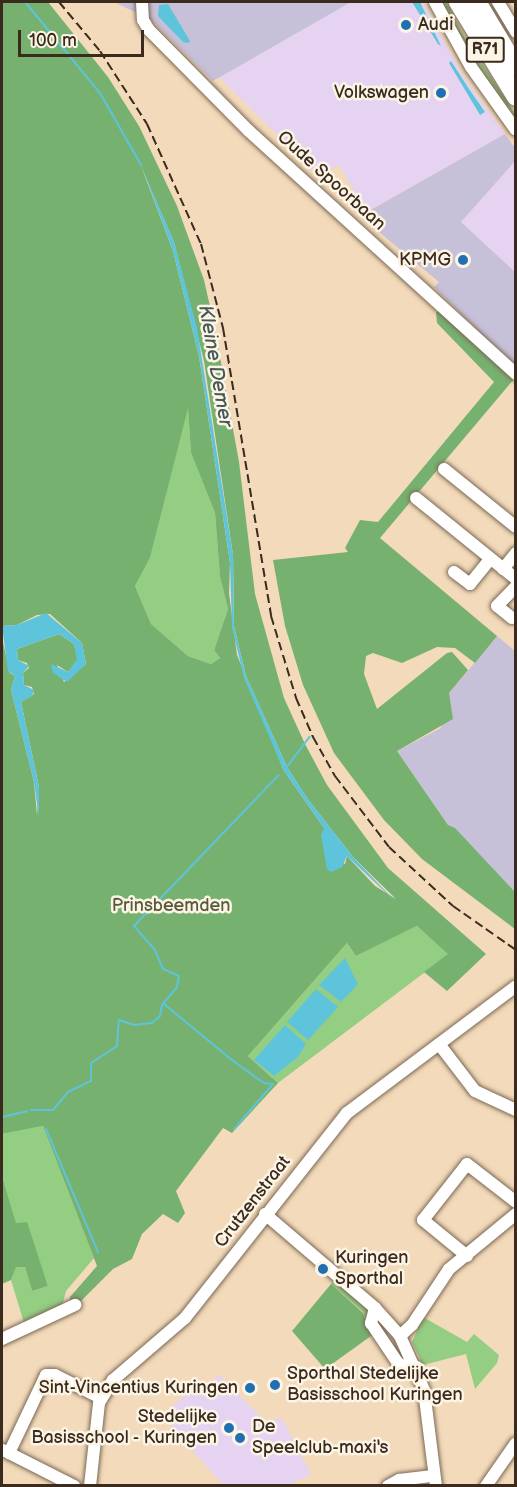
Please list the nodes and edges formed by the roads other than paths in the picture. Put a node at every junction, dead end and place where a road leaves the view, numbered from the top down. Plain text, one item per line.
1 (142, 2) edge
2 (435, 2) edge
3 (458, 2) edge
4 (477, 2) edge
5 (498, 2) edge
6 (516, 32) edge
7 (516, 67) edge
8 (516, 97) edge
9 (516, 130) edge
10 (516, 374) edge
11 (444, 469) dead end
12 (416, 498) dead end
13 (516, 526) edge
14 (516, 553) edge
15 (490, 559) junction
16 (503, 569) junction
17 (454, 572) dead end
18 (516, 579) edge
19 (516, 586) edge
20 (512, 618) dead end
21 (516, 986) edge
22 (439, 1044) junction
23 (514, 1108) edge
24 (516, 1202) edge
25 (265, 1214) junction
26 (516, 1214) edge
27 (467, 1256) junction
28 (75, 1305) dead end
29 (375, 1308) junction
30 (400, 1336) junction
31 (2, 1339) edge
32 (417, 1367) junction
33 (101, 1398) junction
34 (516, 1443) edge
35 (5, 1451) edge
36 (435, 1481) edge
37 (74, 1485) edge
38 (90, 1485) edge
39 (388, 1485) edge
40 (486, 1485) edge

1 - 10 street, Oude Spoorbaan
2 - 9 street
3 - 8 highway, R71
4 - 7 highway, R71
5 - 6 street
11 - 13 street
12 - 15 street
14 - 16 street
15 - 16 street
15 - 17 street
16 - 18 street
19 - 20 street
21 - 22 street, Crutzenstraat
22 - 23 street
22 - 25 street, Crutzenstraat
24 - 27 street
25 - 29 street
25 - 33 street, Crutzenstraat
26 - 27 street
27 - 30 street
28 - 31 street
29 - 30 street
29 - 32 street
30 - 32 street
32 - 36 street
33 - 35 street
33 - 38 street
34 - 40 street
35 - 37 street
36 - 39 street

